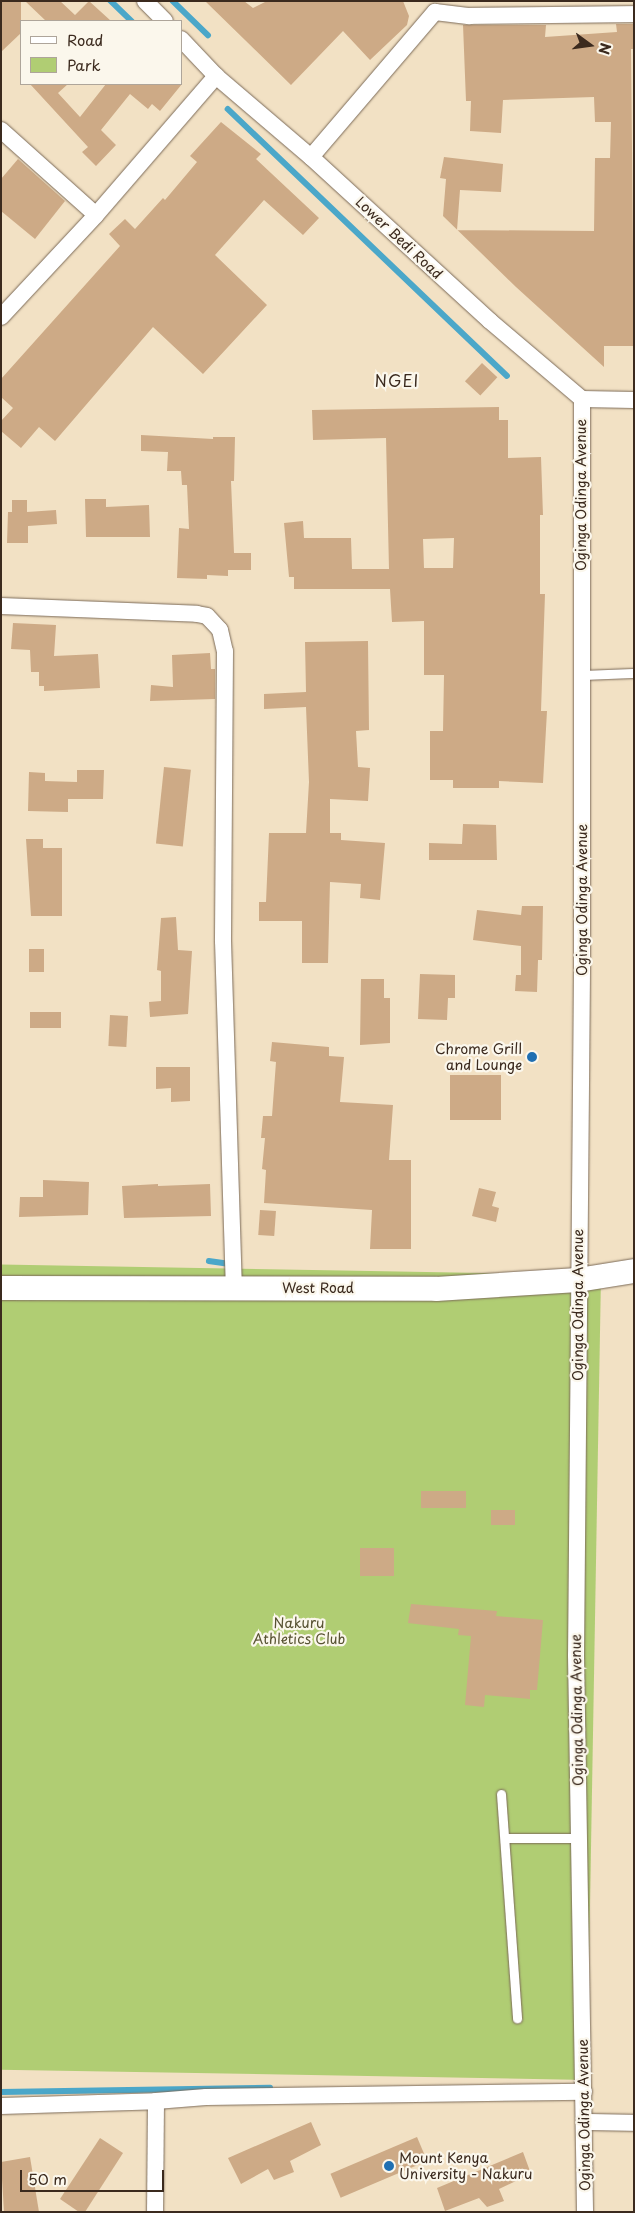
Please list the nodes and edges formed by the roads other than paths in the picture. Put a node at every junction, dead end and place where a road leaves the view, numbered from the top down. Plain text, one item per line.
1 (146, 1) edge
2 (429, 7) edge
3 (634, 14) edge
4 (164, 20) edge
5 (182, 40) edge
6 (216, 76) junction
7 (1, 130) edge
8 (311, 157) junction
9 (96, 215) junction
10 (1, 317) edge
11 (582, 399) junction
12 (634, 400) edge
13 (1, 606) edge
14 (634, 673) edge
15 (581, 675) junction
16 (634, 1271) edge
17 (578, 1280) junction
18 (1, 1288) edge
19 (234, 1288) junction
20 (501, 1794) dead end
21 (504, 1838) junction
22 (579, 1838) junction
23 (517, 2018) dead end
24 (584, 2092) junction
25 (156, 2101) junction
26 (1, 2106) edge
27 (584, 2122) junction
28 (634, 2123) edge
29 (155, 2212) edge
30 (585, 2212) edge

1 - 4 street
2 - 3 street
2 - 8 street
5 - 6 street, Lower Bedi Road
6 - 8 street, Lower Bedi Road
6 - 9 street
7 - 9 street
8 - 11 street, Lower Bedi Road
9 - 10 street
11 - 12 street
11 - 15 street, Oginga Odinga Avenue
13 - 19 street
14 - 15 lane
15 - 17 street, Oginga Odinga Avenue
16 - 17 street, West Road
17 - 19 street, West Road
17 - 22 street, Oginga Odinga Avenue
18 - 19 street, West Road
20 - 21 lane
21 - 22 lane
21 - 23 lane
22 - 24 street, Oginga Odinga Avenue
24 - 25 street
24 - 27 street, Oginga Odinga Avenue
25 - 26 street
25 - 29 street
27 - 28 street
27 - 30 street, Oginga Odinga Avenue

